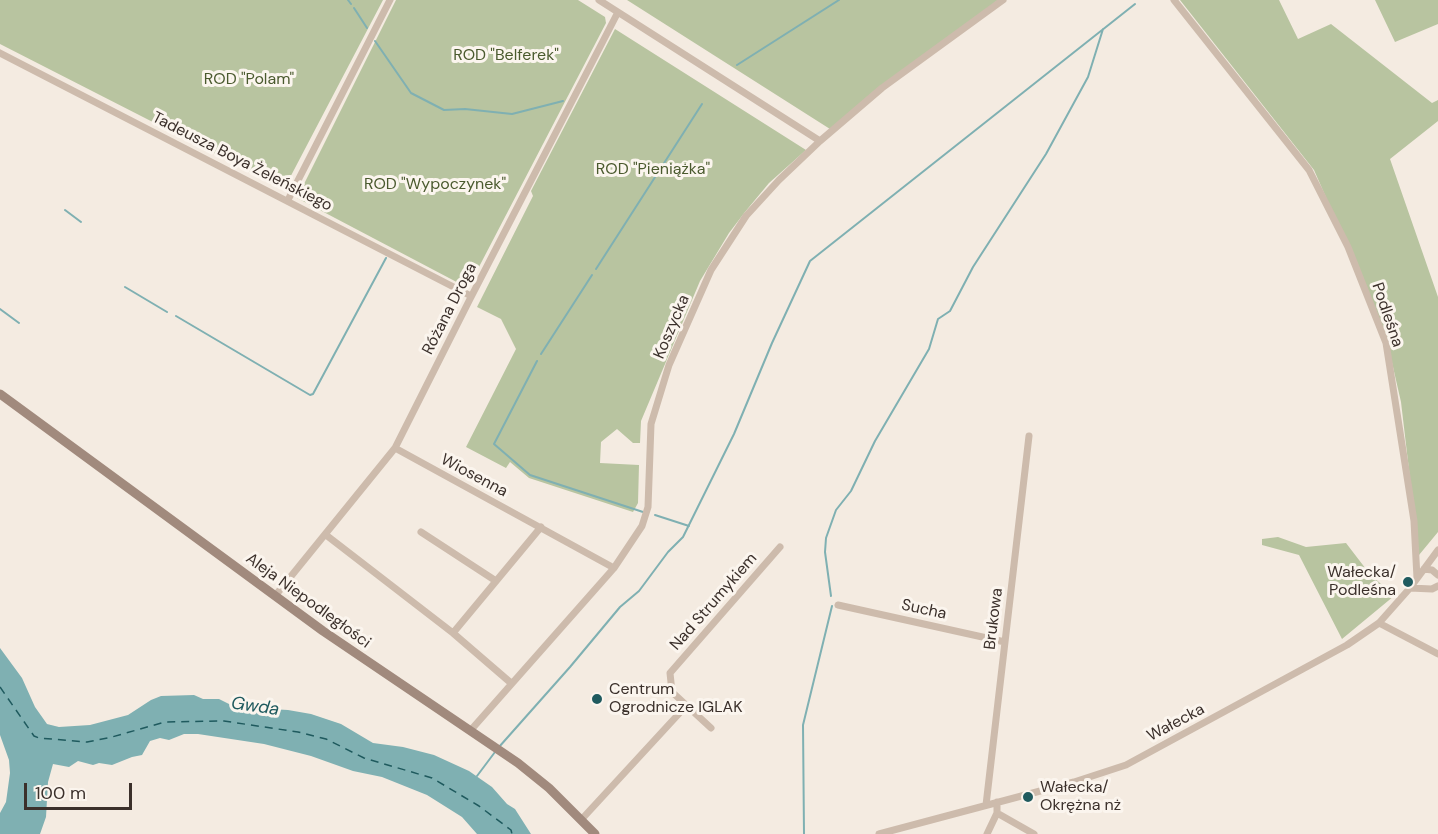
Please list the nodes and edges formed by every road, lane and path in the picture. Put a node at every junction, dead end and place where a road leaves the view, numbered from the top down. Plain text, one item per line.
1 (390, 0) edge
2 (599, 0) edge
3 (1003, 0) edge
4 (1174, 0) edge
5 (618, 12) junction
6 (0, 53) edge
7 (820, 141) junction
8 (288, 200) junction
9 (471, 296) junction
10 (0, 394) edge
11 (1029, 436) dead end
12 (395, 448) junction
13 (541, 527) junction
14 (421, 532) dead end
15 (326, 535) junction
16 (780, 547) dead end
17 (1438, 550) edge
18 (614, 568) junction
19 (1424, 570) junction
20 (1438, 575) edge
21 (1418, 578) junction
22 (496, 581) junction
23 (1438, 586) edge
24 (1410, 588) junction
25 (275, 596) junction
26 (838, 605) dead end
27 (1379, 623) junction
28 (453, 633) junction
29 (1005, 642) junction
30 (1438, 654) edge
31 (512, 683) junction
32 (686, 706) junction
33 (711, 728) dead end
34 (470, 731) junction
35 (997, 802) junction
36 (986, 805) junction
37 (997, 813) junction
38 (581, 820) junction
39 (596, 834) edge
40 (879, 834) edge
41 (987, 834) edge
42 (1034, 834) edge

1 - 8 street
2 - 5 street
3 - 7 street, Koszycka
4 - 21 street, Podleśna
5 - 7 street
5 - 9 street, Różana Droga
6 - 8 street, Tadeusza Boya Żeleńskiego
7 - 18 street, Koszycka
8 - 9 street, Tadeusza Boya Żeleńskiego
9 - 12 street, Różana Droga
10 - 25 street, Aleja Niepodległości
11 - 29 street, Brukowa
12 - 13 street, Wiosenna
12 - 15 street, Różana Droga
13 - 18 street, Wiosenna
13 - 22 street
14 - 22 street
15 - 25 street, Różana Droga
15 - 28 street
16 - 32 street, Nad Strumykiem
17 - 19 street, Wałecka
18 - 31 street, Koszycka
19 - 20 street
19 - 21 street, Wałecka
21 - 24 street, Wałecka
22 - 28 street
23 - 24 street
24 - 27 street, Wałecka
25 - 34 street, Aleja Niepodległości
26 - 29 street, Sucha
27 - 30 street
27 - 35 street, Wałecka
28 - 31 street
29 - 36 street, Brukowa
31 - 34 street, Koszycka
32 - 33 street, Nad Strumykiem
32 - 38 street
34 - 38 street, Aleja Niepodległości
35 - 36 street, Wałecka
35 - 37 street
36 - 40 street, Wałecka
37 - 41 street
37 - 42 street
38 - 39 street, Aleja Niepodległości

